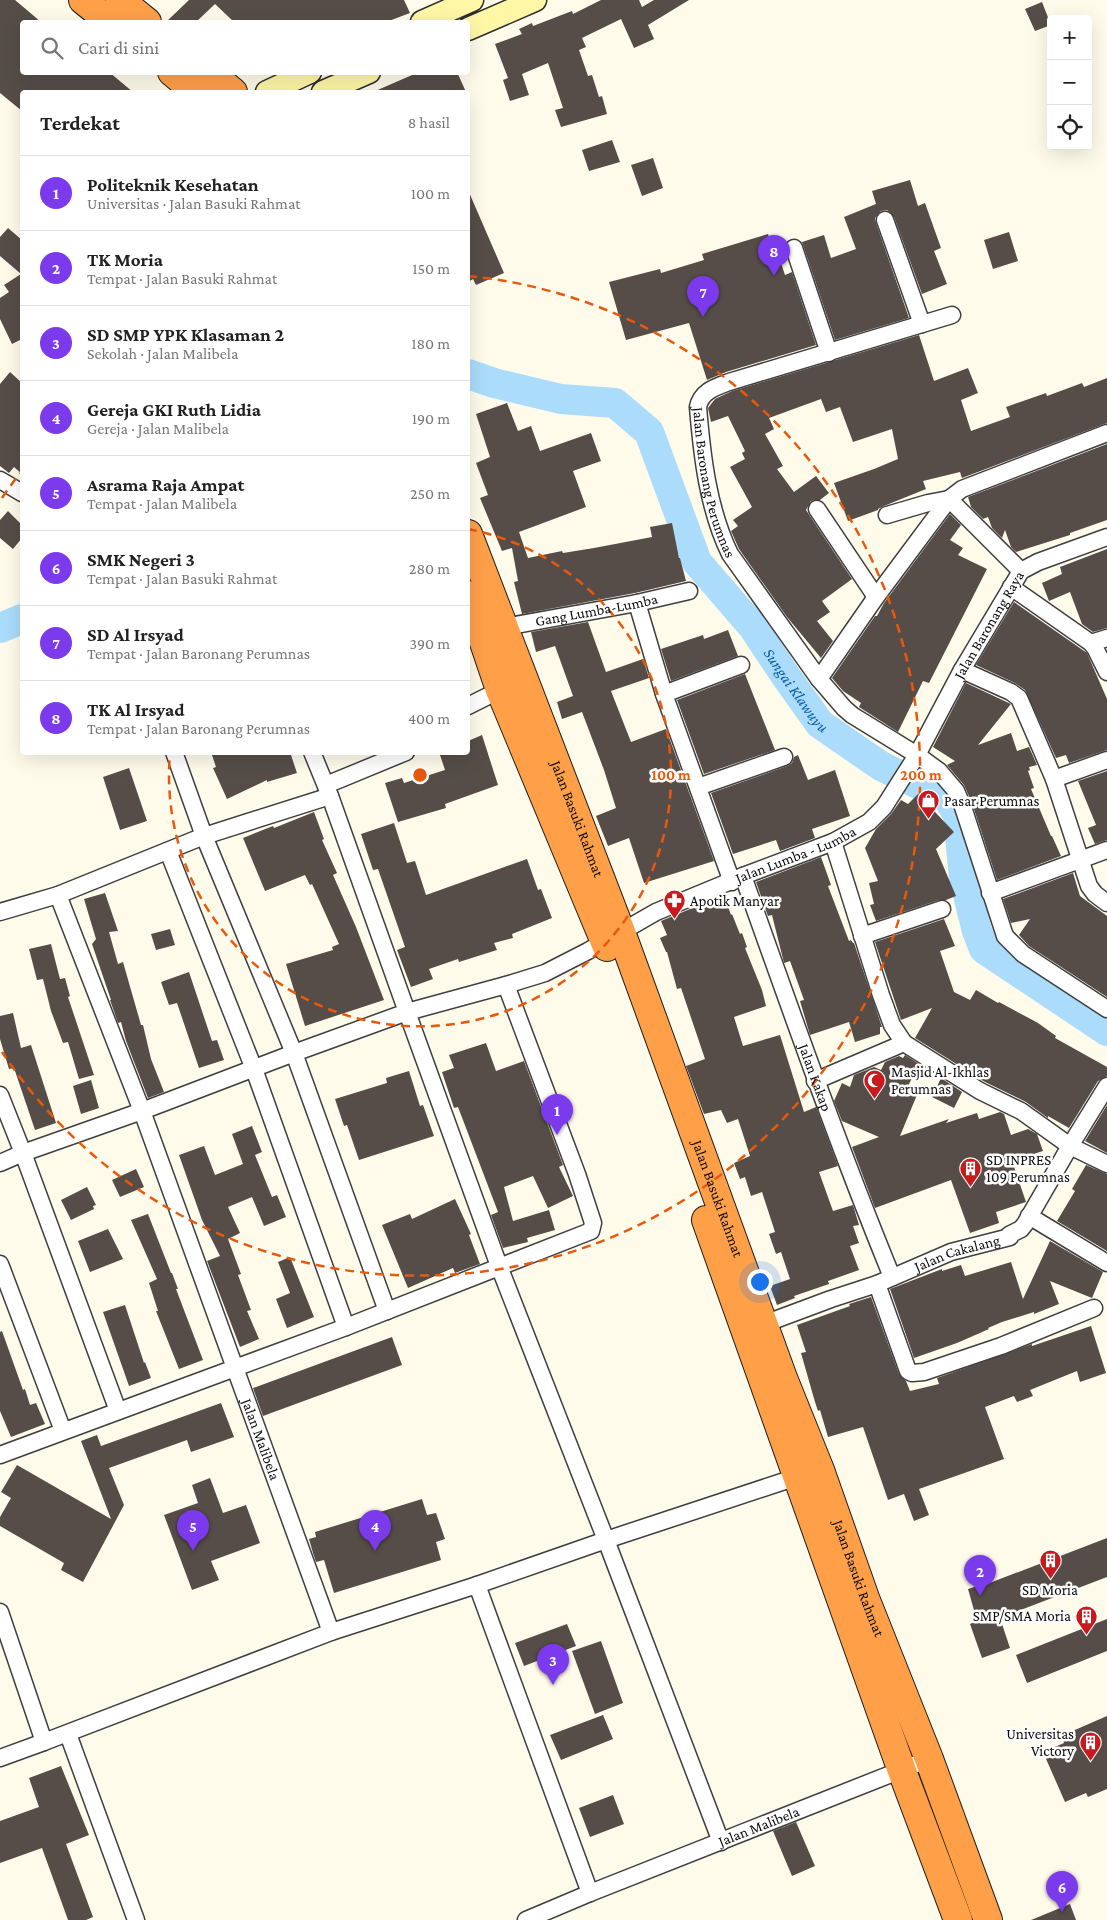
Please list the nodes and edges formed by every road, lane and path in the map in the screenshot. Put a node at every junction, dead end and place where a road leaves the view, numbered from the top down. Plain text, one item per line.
1 (83, 0) edge
2 (120, 0) edge
3 (472, 0) edge
4 (535, 0) edge
5 (108, 20) edge
6 (145, 20) edge
7 (427, 20) edge
8 (470, 28) edge
9 (176, 75) edge
10 (213, 75) edge
11 (304, 75) edge
12 (362, 75) edge
13 (194, 90) edge
14 (231, 90) edge
15 (271, 90) edge
16 (328, 90) edge
17 (885, 220) dead end
18 (794, 248) dead end
19 (952, 315) dead end
20 (922, 324) junction
21 (829, 352) junction
22 (1107, 433) edge
23 (0, 480) edge
24 (20, 492) edge
25 (950, 499) junction
26 (817, 508) dead end
27 (887, 516) dead end
28 (1107, 537) edge
29 (470, 545) edge
30 (1021, 571) junction
31 (1011, 587) junction
32 (689, 590) dead end
33 (876, 597) junction
34 (470, 601) edge
35 (637, 603) junction
36 (504, 627) junction
37 (1099, 641) edge
38 (740, 665) dead end
39 (962, 670) junction
40 (1107, 672) edge
41 (819, 679) junction
42 (500, 690) junction
43 (664, 694) junction
44 (470, 705) edge
45 (175, 755) edge
46 (313, 755) edge
47 (400, 755) edge
48 (784, 757) dead end
49 (915, 758) junction
50 (1107, 760) edge
51 (1054, 779) junction
52 (698, 787) junction
53 (328, 790) junction
54 (884, 807) joint
55 (204, 836) junction
56 (834, 842) junction
57 (1107, 850) edge
58 (168, 851) junction
59 (1081, 861) junction
60 (738, 879) junction
61 (990, 893) junction
62 (58, 895) junction
63 (1107, 903) edge
64 (942, 909) dead end
65 (0, 912) edge
66 (862, 936) junction
67 (613, 937) junction
68 (506, 985) junction
69 (1107, 1008) edge
70 (407, 1012) junction
71 (904, 1043) junction
72 (294, 1053) junction
73 (254, 1069) junction
74 (815, 1080) junction
75 (1107, 1086) edge
76 (0, 1095) edge
77 (142, 1111) junction
78 (1070, 1146) junction
79 (23, 1153) junction
80 (0, 1163) edge
81 (1107, 1164) edge
82 (710, 1202) junction
83 (1029, 1216) junction
84 (1107, 1263) edge
85 (0, 1264) edge
86 (499, 1266) junction
87 (884, 1281) junction
88 (1094, 1308) dead end
89 (387, 1311) junction
90 (764, 1324) junction
91 (346, 1327) junction
92 (235, 1368) junction
93 (118, 1411) junction
94 (63, 1431) junction
95 (0, 1456) edge
96 (809, 1474) junction
97 (606, 1540) junction
98 (477, 1585) junction
99 (1, 1616) edge
100 (331, 1632) junction
101 (68, 1734) junction
102 (44, 1742) junction
103 (0, 1758) edge
104 (929, 1759) junction
105 (902, 1771) junction
106 (721, 1842) junction
107 (590, 1893) junction
108 (136, 1920) edge
109 (526, 1920) edge
110 (958, 1920) edge
111 (988, 1920) edge

1 - 5 highway
2 - 6 highway
3 - 7 main road
4 - 8 main road
9 - 13 highway
10 - 14 highway
11 - 15 main road
12 - 16 main road
17 - 20 street
18 - 21 street
19 - 20 street, Jalan Baronang Perumnas
20 - 21 street, Jalan Baronang Perumnas
21 - 41 street, Jalan Baronang Perumnas
22 - 25 street
23 - 24 street
25 - 27 street
25 - 30 street
25 - 33 street
26 - 33 street
28 - 30 street, Jalan Baronang Raya
29 - 36 highway, Jalan Basuki Rahmat
30 - 31 street, Jalan Baronang Raya
31 - 37 street
31 - 39 street, Jalan Baronang Raya
32 - 35 street, Gang Lumba-Lumba
33 - 41 street
34 - 42 highway, Jalan Basuki Rahmat
35 - 36 street, Gang Lumba-Lumba
35 - 43 street, Jalan Kakap
36 - 67 highway, Jalan Basuki Rahmat
37 - 40 street
38 - 43 street
39 - 49 street, Jalan Baronang Raya
39 - 51 street
41 - 49 street, Jalan Baronang Perumnas
42 - 44 street
42 - 67 highway, Jalan Basuki Rahmat
43 - 52 street, Jalan Kakap
45 - 55 street
46 - 53 street
47 - 53 street
48 - 52 street
49 - 54 street, Jalan Baronang Raya
49 - 61 street, Jalan Baronang Perumnas
50 - 51 street
51 - 59 street
52 - 60 street, Jalan Kakap
53 - 55 street
53 - 70 street
54 - 56 street, Jalan Lumba - Lumba
55 - 58 street
55 - 72 street
56 - 60 street, Jalan Lumba - Lumba
56 - 66 street
57 - 59 street
58 - 62 street
58 - 73 street
59 - 61 street
59 - 63 street
60 - 67 street, Jalan Lumba - Lumba
60 - 74 street, Jalan Kakap
61 - 69 street, Jalan Baronang Perumnas
62 - 65 street
62 - 77 street, Jalan Malibela
64 - 66 street
66 - 71 street
67 - 68 street, Jalan Lumba - Lumba
67 - 82 highway, Jalan Basuki Rahmat
68 - 70 street, Jalan Lumba - Lumba
68 - 86 street
70 - 72 street, Jalan Lumba - Lumba
70 - 86 street
71 - 74 street
71 - 78 street
72 - 73 street, Jalan Lumba - Lumba
72 - 89 street
73 - 77 street, Jalan Lumba - Lumba
73 - 91 street
74 - 87 street, Jalan Kakap
75 - 78 street, Jalan Cakalang
76 - 79 street
77 - 79 street, Jalan Lumba - Lumba
77 - 92 street, Jalan Malibela
78 - 81 street
78 - 83 street, Jalan Cakalang
79 - 80 street, Jalan Lumba - Lumba
79 - 93 street
82 - 90 highway, Jalan Basuki Rahmat
82 - 96 highway, Jalan Basuki Rahmat
83 - 84 street
83 - 87 street, Jalan Cakalang
85 - 94 street
86 - 89 street
86 - 97 street
87 - 88 street, Jalan Kakap
87 - 90 street, Jalan Cakalang
89 - 91 street
90 - 96 highway, Jalan Basuki Rahmat
91 - 92 street
92 - 93 street
92 - 100 street, Jalan Malibela
93 - 94 street
94 - 95 street
96 - 97 street
96 - 104 highway, Jalan Basuki Rahmat
96 - 105 highway, Jalan Basuki Rahmat
97 - 98 street
97 - 106 street
98 - 100 street
98 - 107 street
99 - 102 street
100 - 101 street
101 - 102 street
101 - 108 street
102 - 103 street
104 - 105 street, Jalan Malibela
104 - 111 highway, Jalan Basuki Rahmat
105 - 106 street, Jalan Malibela
105 - 110 highway, Jalan Basuki Rahmat
106 - 107 street, Jalan Malibela
107 - 109 street, Jalan Malibela

